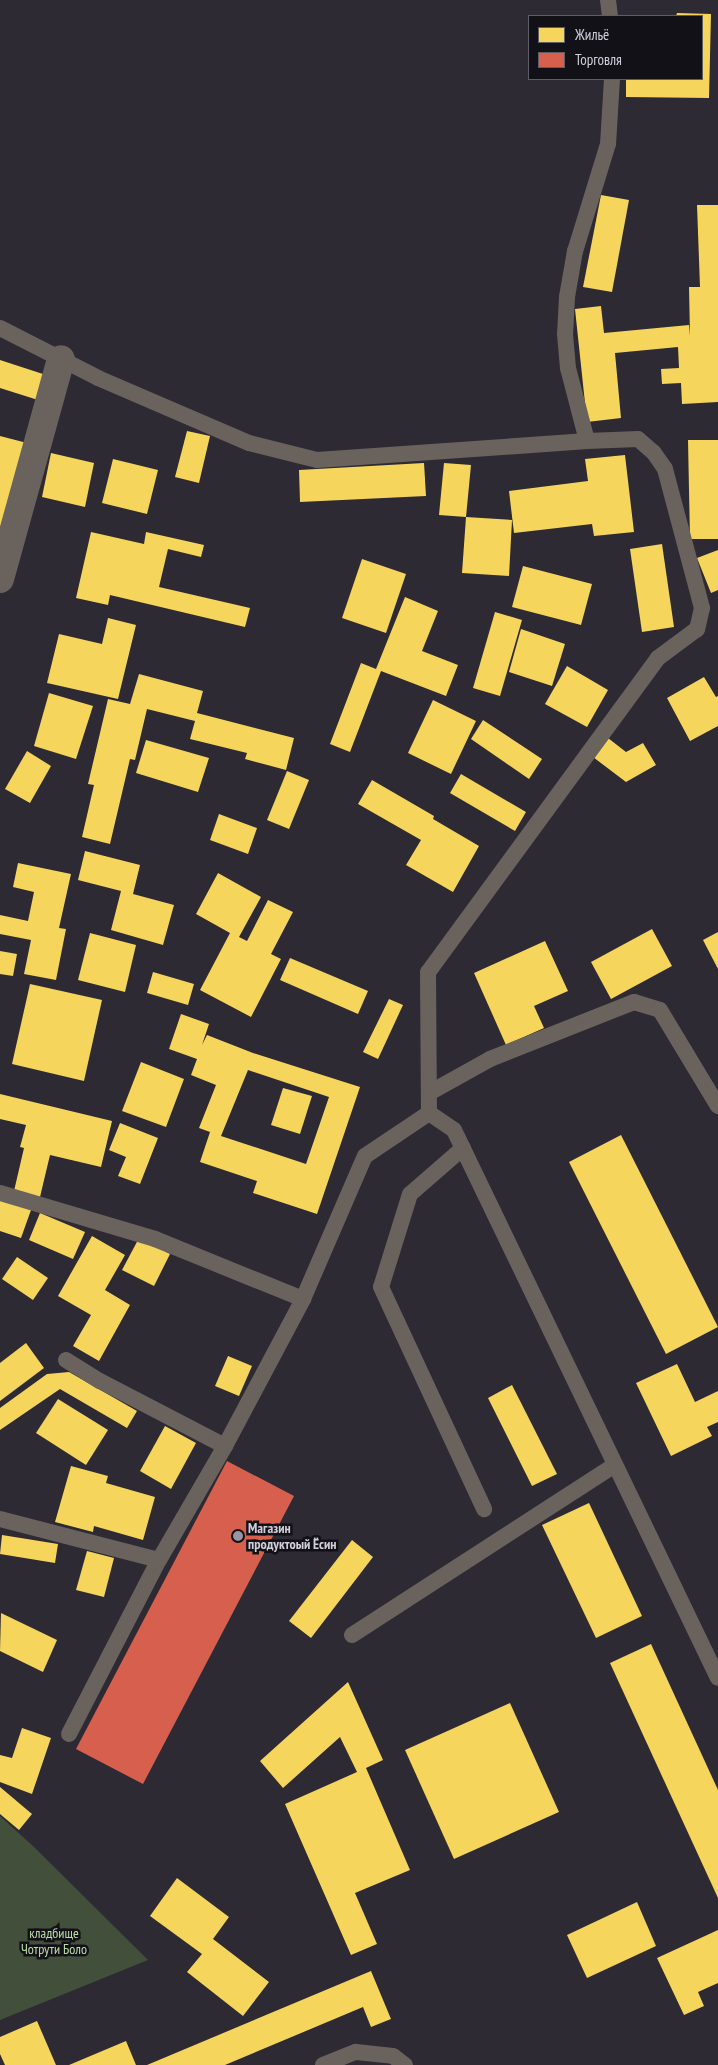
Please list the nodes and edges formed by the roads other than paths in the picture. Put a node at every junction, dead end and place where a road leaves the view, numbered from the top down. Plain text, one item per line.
1 (608, 0) edge
2 (610, 15) edge
3 (612, 80) edge
4 (0, 328) edge
5 (61, 359) junction
6 (587, 441) junction
7 (0, 579) edge
8 (429, 1093) junction
9 (718, 1106) edge
10 (429, 1113) junction
11 (463, 1148) junction
12 (0, 1193) edge
13 (303, 1300) junction
14 (66, 1360) dead end
15 (225, 1446) junction
16 (615, 1465) junction
17 (484, 1509) dead end
18 (0, 1519) edge
19 (159, 1560) junction
20 (352, 1635) dead end
21 (718, 1678) edge
22 (69, 1734) dead end
23 (322, 2065) edge
24 (405, 2065) edge

1 - 2 lane
3 - 6 lane
4 - 5 lane
5 - 6 lane
5 - 7 street
6 - 8 lane
8 - 9 lane
8 - 10 lane
10 - 11 lane
10 - 13 lane
11 - 16 lane
11 - 17 lane
12 - 13 lane
13 - 15 lane
14 - 15 lane
15 - 19 lane
16 - 20 lane
16 - 21 lane
18 - 19 lane
19 - 22 lane
23 - 24 lane

